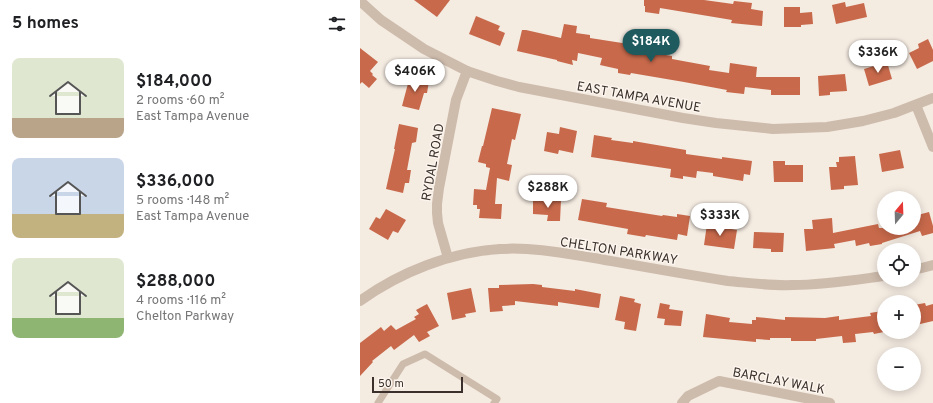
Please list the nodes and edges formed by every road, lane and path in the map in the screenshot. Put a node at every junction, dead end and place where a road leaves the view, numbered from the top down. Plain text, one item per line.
1 (360, 1) edge
2 (467, 71) junction
3 (933, 98) edge
4 (916, 105) junction
5 (933, 147) edge
6 (448, 258) junction
7 (933, 265) edge
8 (921, 268) edge
9 (877, 277) edge
10 (360, 301) edge
11 (378, 403) edge
12 (494, 403) edge
13 (682, 403) edge
14 (830, 403) edge

1 - 2 street, EAST TAMPA AVENUE
2 - 4 street, EAST TAMPA AVENUE
2 - 6 street, RYDAL ROAD
3 - 4 street, EAST TAMPA AVENUE
4 - 5 street
6 - 9 street, CHELTON PARKWAY
6 - 10 street, CHELTON PARKWAY
7 - 8 street
11 - 12 lane
13 - 14 street, BARCLAY WALK

